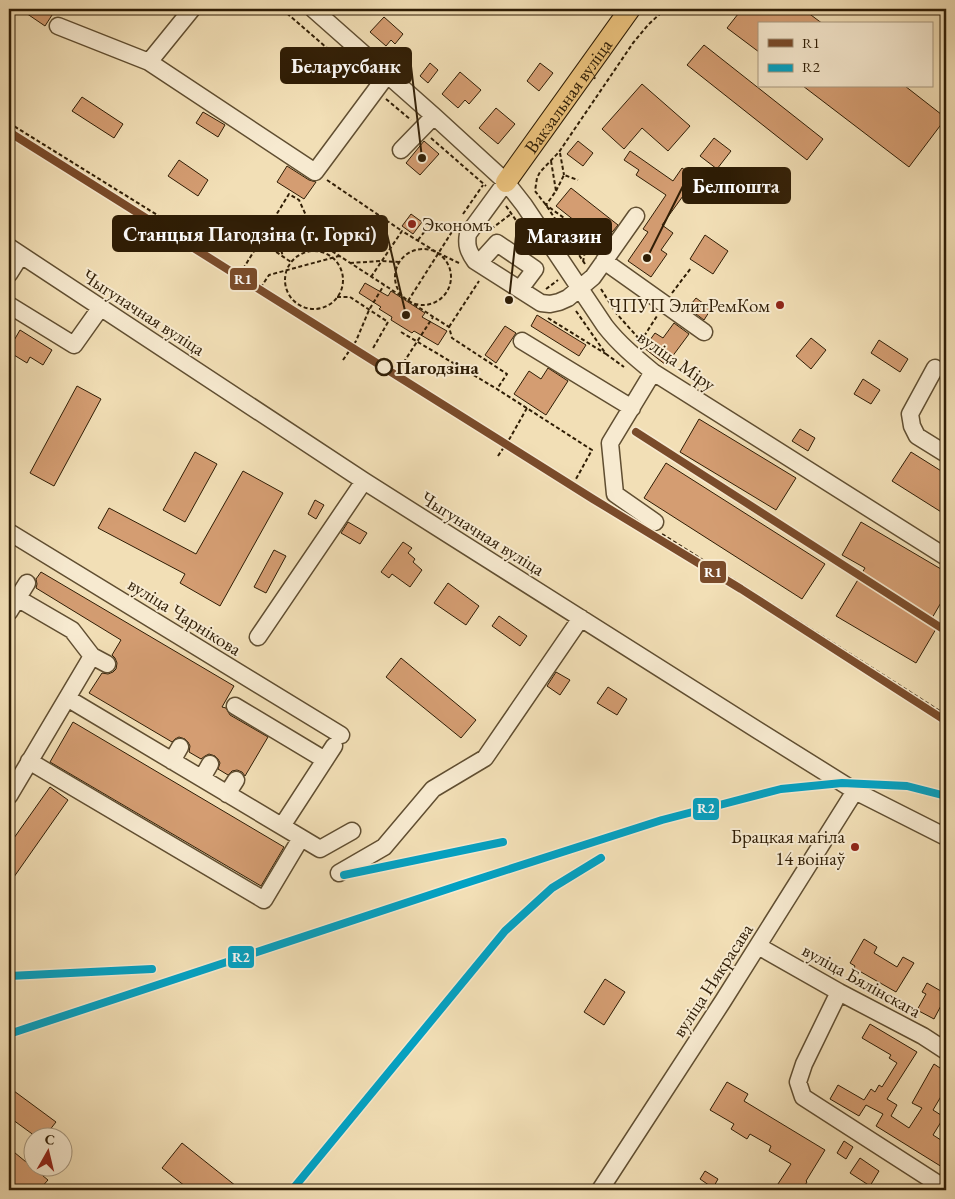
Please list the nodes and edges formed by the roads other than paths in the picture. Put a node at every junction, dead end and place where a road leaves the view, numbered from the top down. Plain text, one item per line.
1 (192, 9) edge
2 (312, 9) edge
3 (630, 9) edge
4 (58, 26) dead end
5 (149, 62) junction
6 (387, 75) junction
7 (434, 116) junction
8 (401, 150) dead end
9 (506, 182) junction
10 (636, 216) dead end
11 (15, 251) edge
12 (607, 257) junction
13 (480, 270) junction
14 (9, 274) edge
15 (579, 288) junction
16 (520, 290) junction
17 (9, 305) edge
18 (101, 307) junction
19 (704, 332) dead end
20 (522, 341) dead end
21 (934, 368) dead end
22 (653, 372) junction
23 (632, 408) junction
24 (946, 454) edge
25 (364, 481) junction
26 (658, 527) road end
27 (9, 532) edge
28 (946, 557) edge
29 (27, 583) dead end
30 (13, 605) edge
31 (581, 618) junction
32 (258, 637) dead end
33 (92, 656) junction
34 (107, 664) dead end
35 (67, 698) junction
36 (234, 706) dead end
37 (325, 760) junction
38 (29, 761) junction
39 (855, 790) junction
40 (9, 796) edge
41 (282, 826) junction
42 (352, 831) dead end
43 (946, 837) edge
44 (301, 838) junction
45 (339, 873) dead end
46 (758, 946) junction
47 (839, 992) junction
48 (946, 1050) edge
49 (946, 1189) edge
50 (600, 1190) edge

1 - 5 street
2 - 6 street, вуліца Міру
3 - 9 main road, Вакзальная вуліца
4 - 5 street
5 - 6 street
6 - 7 street, вуліца Міру
7 - 8 street
7 - 9 street, вуліца Міру
9 - 13 street
9 - 15 street, вуліца Міру
10 - 12 street
11 - 14 street
11 - 18 street, Чыгуначная вуліца
12 - 15 street
12 - 19 street
13 - 16 street
13 - 16 street
15 - 16 street
15 - 22 street, вуліца Міру
17 - 18 street
18 - 25 street, Чыгуначная вуліца
20 - 23 street
21 - 24 street
22 - 23 street
22 - 28 street, вуліца Міру
23 - 26 street
25 - 31 street, Чыгуначная вуліца
25 - 32 street
27 - 37 street, вуліца Чарнікова
29 - 30 street
30 - 33 street
31 - 39 street, Чыгуначная вуліца
31 - 45 street
33 - 34 street
33 - 35 street
35 - 38 street
35 - 41 street
36 - 37 street
37 - 41 street
38 - 40 street
38 - 44 street
39 - 43 street, Чыгуначная вуліца
39 - 46 street, вуліца Някрасава
41 - 44 street
42 - 44 street
46 - 47 street, вуліца Бялінскага
46 - 50 street, вуліца Някрасава
47 - 48 street, вуліца Бялінскага
47 - 49 street

